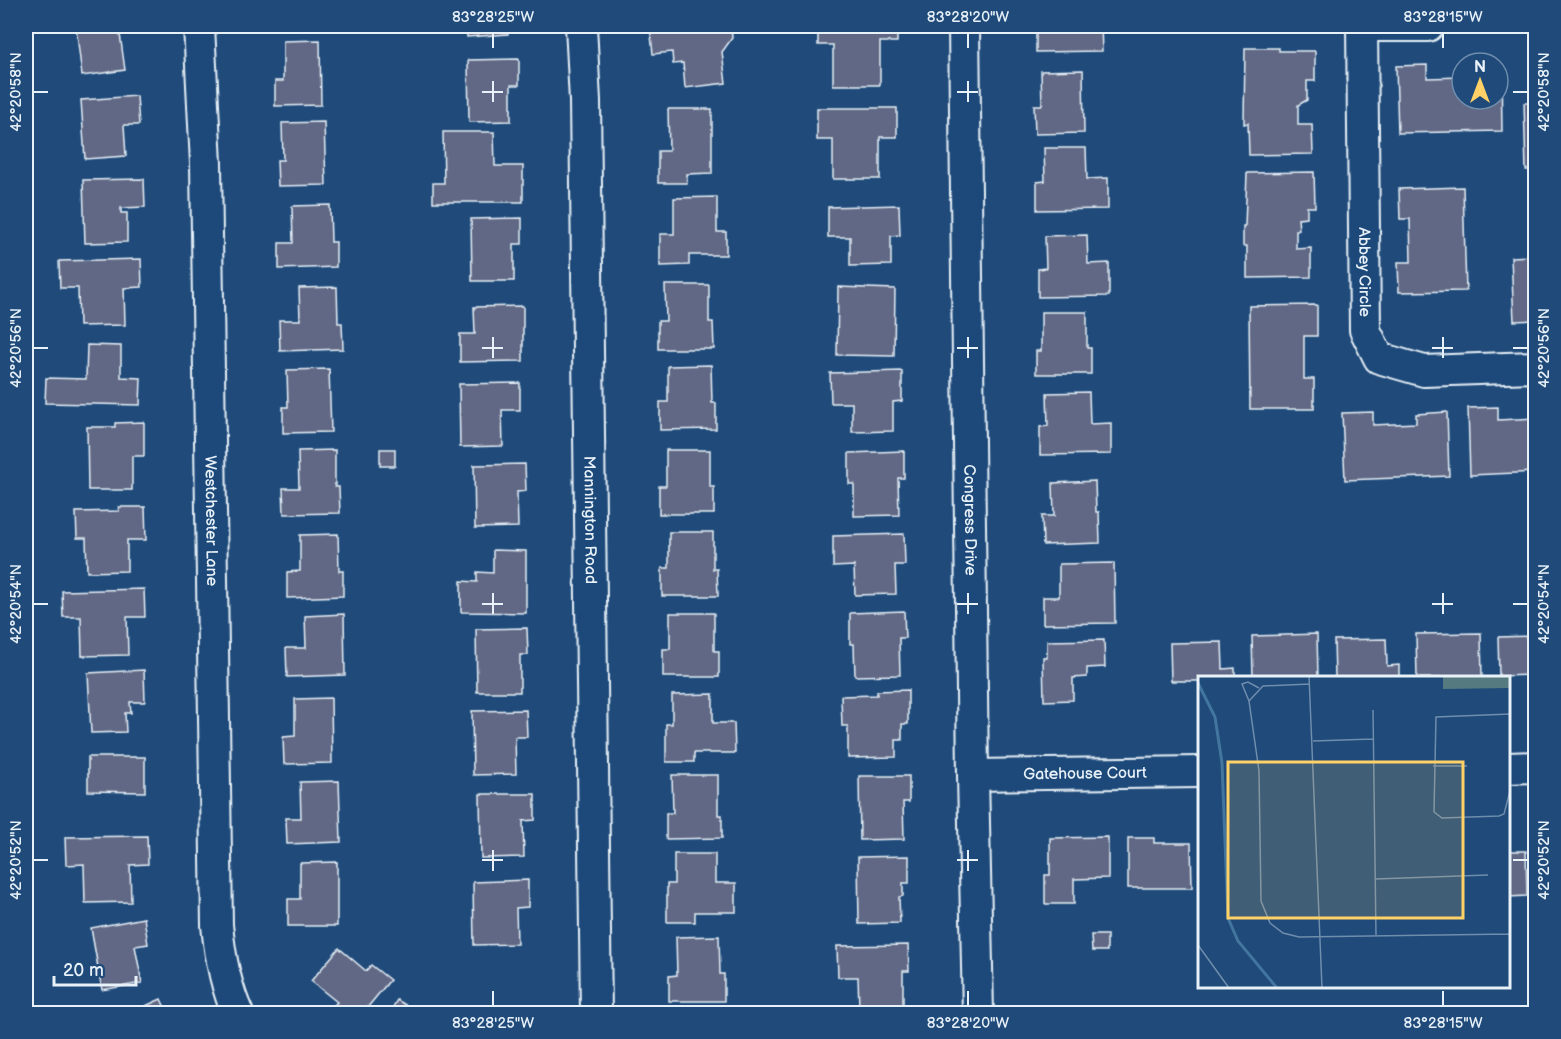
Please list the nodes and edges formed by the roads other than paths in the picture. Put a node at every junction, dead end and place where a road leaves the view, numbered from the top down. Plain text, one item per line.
1 (199, 26) edge
2 (581, 26) edge
3 (964, 26) edge
4 (1362, 26) edge
5 (1428, 26) edge
6 (1536, 367) edge
7 (1536, 767) edge
8 (1510, 768) edge
9 (1198, 772) edge
10 (973, 775) junction
11 (238, 1014) edge
12 (596, 1014) edge
13 (978, 1014) edge

1 - 11 street, Westchester Lane
2 - 12 street, Mannington Road
3 - 10 street, Congress Drive
4 - 5 street
4 - 6 street, Abbey Circle
7 - 8 street
9 - 10 street, Gatehouse Court
10 - 13 street, Congress Drive

